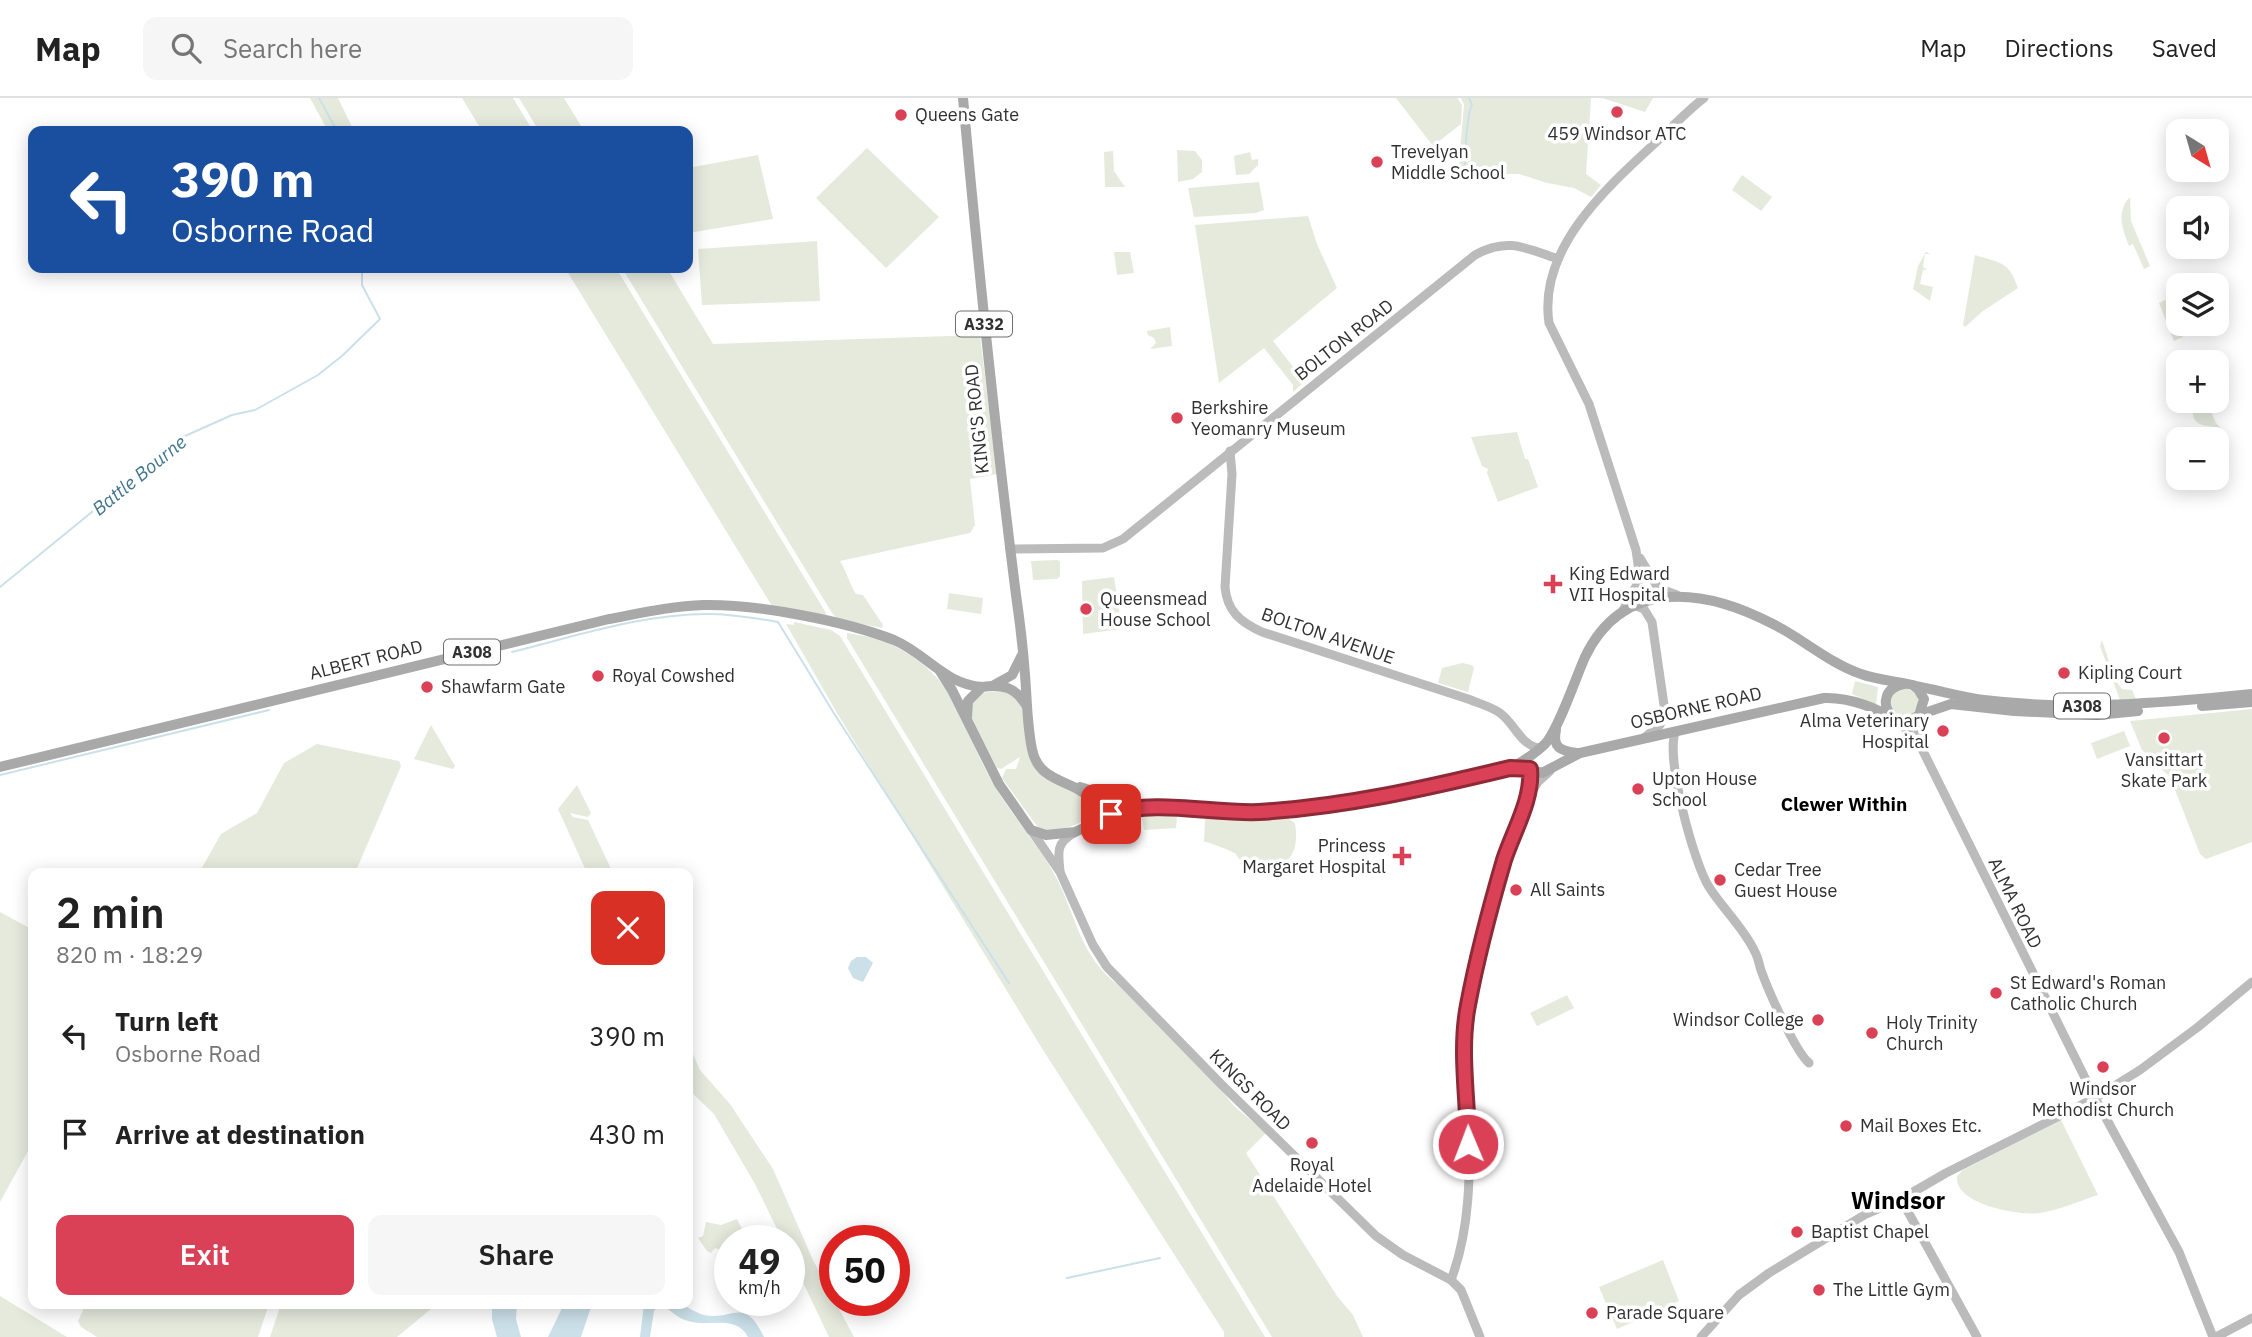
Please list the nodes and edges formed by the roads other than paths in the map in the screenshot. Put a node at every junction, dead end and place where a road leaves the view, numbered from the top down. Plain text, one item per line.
1 (963, 98) edge
2 (1704, 98) edge
3 (1558, 259) junction
4 (1230, 451) junction
5 (1010, 549) junction
6 (1636, 550) junction
7 (1680, 596) junction
8 (1634, 605) junction
9 (1621, 614) junction
10 (1024, 652) junction
11 (940, 671) junction
12 (1909, 684) junction
13 (987, 687) junction
14 (2252, 694) edge
15 (2252, 702) edge
16 (1028, 706) junction
17 (1559, 716) junction
18 (1918, 716) junction
19 (1896, 719) junction
20 (967, 724) junction
21 (1676, 731) junction
22 (1521, 738) junction
23 (1647, 738) junction
24 (1920, 745) junction
25 (1538, 748) junction
26 (1580, 753) junction
27 (1673, 759) junction
28 (1529, 763) junction
29 (0, 767) edge
30 (1555, 767) junction
31 (1074, 786) junction
32 (1525, 802) junction
33 (1146, 807) junction
34 (1031, 830) junction
35 (1080, 830) junction
36 (1060, 872) junction
37 (2252, 982) edge
38 (1809, 1063) dead end
39 (2095, 1098) junction
40 (1901, 1199) junction
41 (1451, 1280) junction
42 (2252, 1318) edge
43 (2207, 1323) junction
44 (2218, 1335) edge
45 (1480, 1337) edge
46 (1701, 1337) edge
47 (1977, 1337) edge
48 (2204, 1337) edge

1 - 5 main road, KING'S ROAD / A332
2 - 3 street
3 - 4 street, BOLTON ROAD
3 - 6 street
4 - 5 street, BOLTON ROAD
4 - 22 street, BOLTON AVENUE
5 - 10 main road, KING'S ROAD / A332
6 - 7 street
6 - 9 street
7 - 8 main road, A308
7 - 12 main road, A308
8 - 9 main road, A308
8 - 23 street
9 - 17 main road, A308
10 - 13 main road
10 - 16 main road, KING'S ROAD / A332
11 - 13 main road, ALBERT ROAD / A308
11 - 20 main road, ALBERT ROAD / A308
11 - 29 main road, ALBERT ROAD / A308
12 - 14 main road, A308
12 - 18 main road
12 - 19 main road
13 - 16 main road, ALBERT ROAD
13 - 20 main road
15 - 18 main road, A308
16 - 31 main road, KING'S ROAD
17 - 25 main road, A308
17 - 26 main road
18 - 19 main road, A308
18 - 24 street, ALMA ROAD
19 - 21 main road, OSBORNE ROAD / A308
19 - 24 street, ALMA ROAD
20 - 34 main road, ALBERT ROAD
21 - 23 main road, OSBORNE ROAD / A308
21 - 27 street
22 - 25 street, BOLTON AVENUE
22 - 28 street, BOLTON AVENUE
23 - 26 main road, OSBORNE ROAD / A308
23 - 27 street
24 - 39 street, ALMA ROAD
25 - 28 main road, A308
26 - 30 main road, OSBORNE ROAD / A308
27 - 38 street
28 - 30 main road, OSBORNE ROAD / A308
28 - 32 street
28 - 33 main road, OSBORNE ROAD / A308
30 - 32 street
31 - 33 main road, OSBORNE ROAD / A308
31 - 35 main road
32 - 41 street
33 - 35 main road, OSBORNE ROAD / A308
34 - 35 main road
34 - 36 street, KINGS ROAD
35 - 36 street
36 - 41 street, KINGS ROAD
37 - 39 street
39 - 40 street
39 - 43 street, ALMA ROAD
40 - 46 street
40 - 47 street
41 - 45 street, KINGS ROAD
42 - 44 street
43 - 44 street
43 - 48 street

